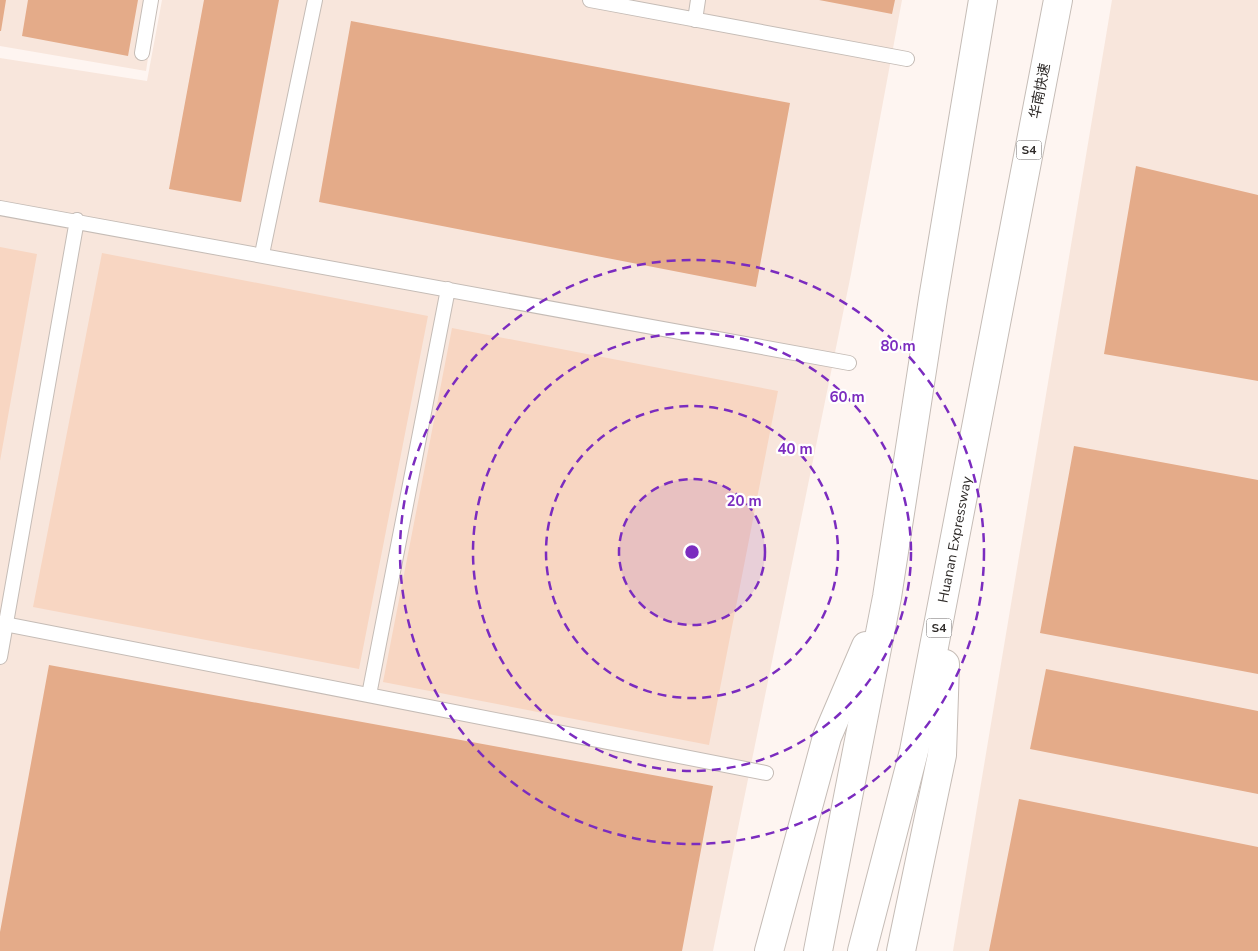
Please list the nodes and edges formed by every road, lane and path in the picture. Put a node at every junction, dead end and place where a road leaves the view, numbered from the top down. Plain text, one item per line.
1 (151, 0) edge
2 (315, 0) edge
3 (590, 0) edge
4 (698, 0) edge
5 (983, 0) edge
6 (1058, 0) edge
7 (695, 20) junction
8 (142, 54) dead end
9 (907, 59) dead end
10 (0, 208) edge
11 (77, 220) junction
12 (262, 254) junction
13 (448, 289) junction
14 (849, 363) dead end
15 (948, 582) junction
16 (887, 597) junction
17 (3, 624) edge
18 (0, 657) edge
19 (370, 695) junction
20 (766, 773) dead end
21 (769, 951) edge
22 (818, 951) edge
23 (862, 951) edge
24 (901, 951) edge

1 - 8 lane
2 - 12 lane
3 - 7 lane
4 - 7 lane
5 - 16 highway
6 - 15 highway, 华南快速 / S4
7 - 9 lane
10 - 11 lane
11 - 12 lane
11 - 17 lane
12 - 13 lane
13 - 14 lane
13 - 19 lane
15 - 23 highway, Huanan Expressway / S4
15 - 24 highway
16 - 21 highway
16 - 22 highway
17 - 18 lane
17 - 19 lane
19 - 20 lane

